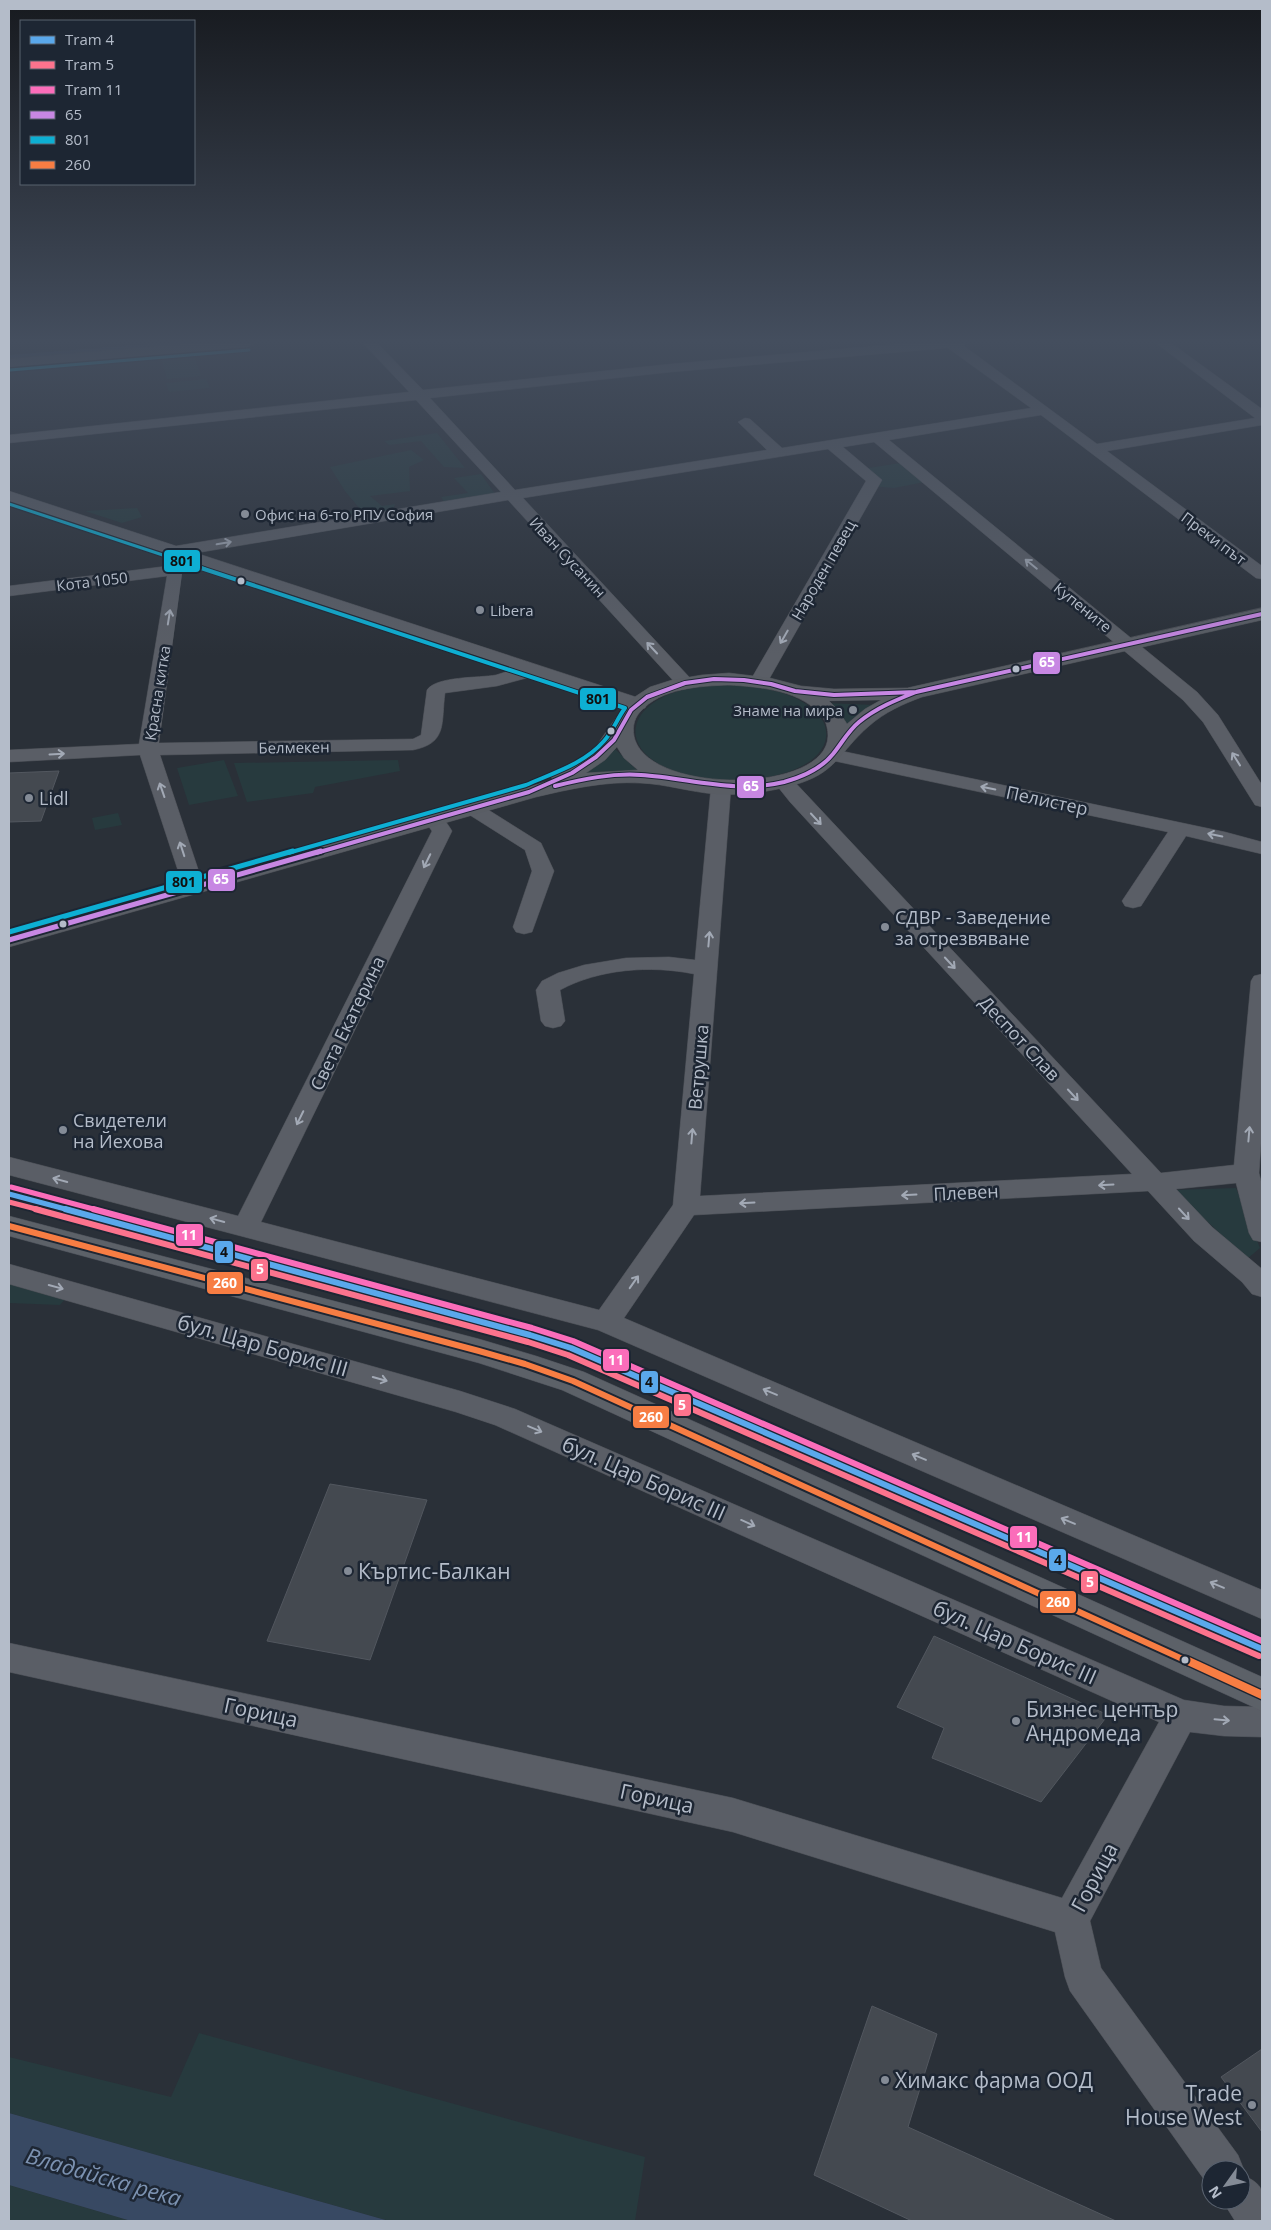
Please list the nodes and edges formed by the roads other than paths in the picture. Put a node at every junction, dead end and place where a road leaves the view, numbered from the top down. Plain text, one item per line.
1 (466, 447) edge
2 (774, 447) edge
3 (811, 447) edge
4 (835, 447) edge
5 (889, 447) edge
6 (1100, 447) edge
7 (1094, 448) joint
8 (780, 452) junction
9 (510, 495) junction
10 (9, 496) edge
11 (176, 551) junction
12 (176, 570) junction
13 (1262, 574) edge
14 (9, 591) edge
15 (1262, 614) edge
16 (1129, 644) junction
17 (534, 670) junction
18 (758, 681) junction
19 (685, 683) junction
20 (795, 691) junction
21 (916, 692) junction
22 (638, 704) junction
23 (624, 724) junction
24 (148, 749) junction
25 (834, 751) junction
26 (9, 756) edge
27 (677, 780) junction
28 (784, 782) junction
29 (721, 787) junction
30 (529, 792) junction
31 (1262, 801) edge
32 (472, 808) junction
33 (433, 819) junction
34 (1181, 828) junction
35 (1262, 848) edge
36 (193, 887) junction
37 (1133, 900) dead end
38 (524, 927) dead end
39 (9, 940) edge
40 (706, 968) junction
41 (1262, 981) edge
42 (553, 1021) dead end
43 (9, 1166) edge
44 (1246, 1173) junction
45 (1155, 1182) junction
46 (686, 1206) junction
47 (9, 1226) edge
48 (245, 1228) junction
49 (1262, 1233) edge
50 (9, 1274) edge
51 (1260, 1275) edge
52 (606, 1322) junction
53 (1262, 1605) edge
54 (9, 1657) edge
55 (1262, 1695) edge
56 (1181, 1715) junction
57 (1262, 1722) edge
58 (1071, 1919) junction
59 (1216, 2160) edge
60 (1251, 2209) edge
61 (1260, 2221) edge

1 - 9 street, Иван Сусанин
2 - 8 street
3 - 8 street
4 -> 18 street, Народен певец
16 -> 5 street, Купените
6 - 7 street
7 - 13 street, Преки път
8 - 9 street
11 -> 9 street
19 -> 9 street, Иван Сусанин
10 - 11 street
11 - 12 street, Красна китка
11 - 17 street
12 - 14 street, Кота 1050
24 -> 12 street, Красна китка
15 - 16 main road
16 - 21 main road
31 -> 16 street, Купените
17 - 22 street
17 - 24 street, Белмекен
18 - 19 main road
18 - 20 main road
19 - 22 main road
20 - 21 main road
20 - 25 main road
21 - 25 main road
22 - 23 main road
23 - 27 main road
23 - 30 main road
26 -> 24 street, Белмекен
36 -> 24 street, Красна китка
25 - 28 main road
34 -> 25 street, Пелистер
27 - 29 main road
27 - 30 main road
28 - 29 main road
28 -> 45 street, Деспот Слав
40 -> 29 street, Ветрушка
30 - 32 main road
32 - 33 main road
32 - 38 street
33 - 36 main road
33 -> 48 street, Света Екатерина
35 -> 34 street, Пелистер
34 - 37 street
36 - 39 main road
40 - 42 street
46 -> 40 street, Ветрушка
44 -> 41 street
48 -> 43 street
44 - 45 street, Плевен
44 - 49 street
45 -> 46 street, Плевен
45 -> 51 street, Деспот Слав
52 -> 46 street, Ветрушка
47 - 55 main road
48 - 52 street
50 -> 56 street, бул. Цар Борис III
53 -> 52 street
54 - 58 street, Горица
56 -> 57 street, бул. Цар Борис III
56 - 58 street, Горица
58 - 59 street
60 - 61 street

